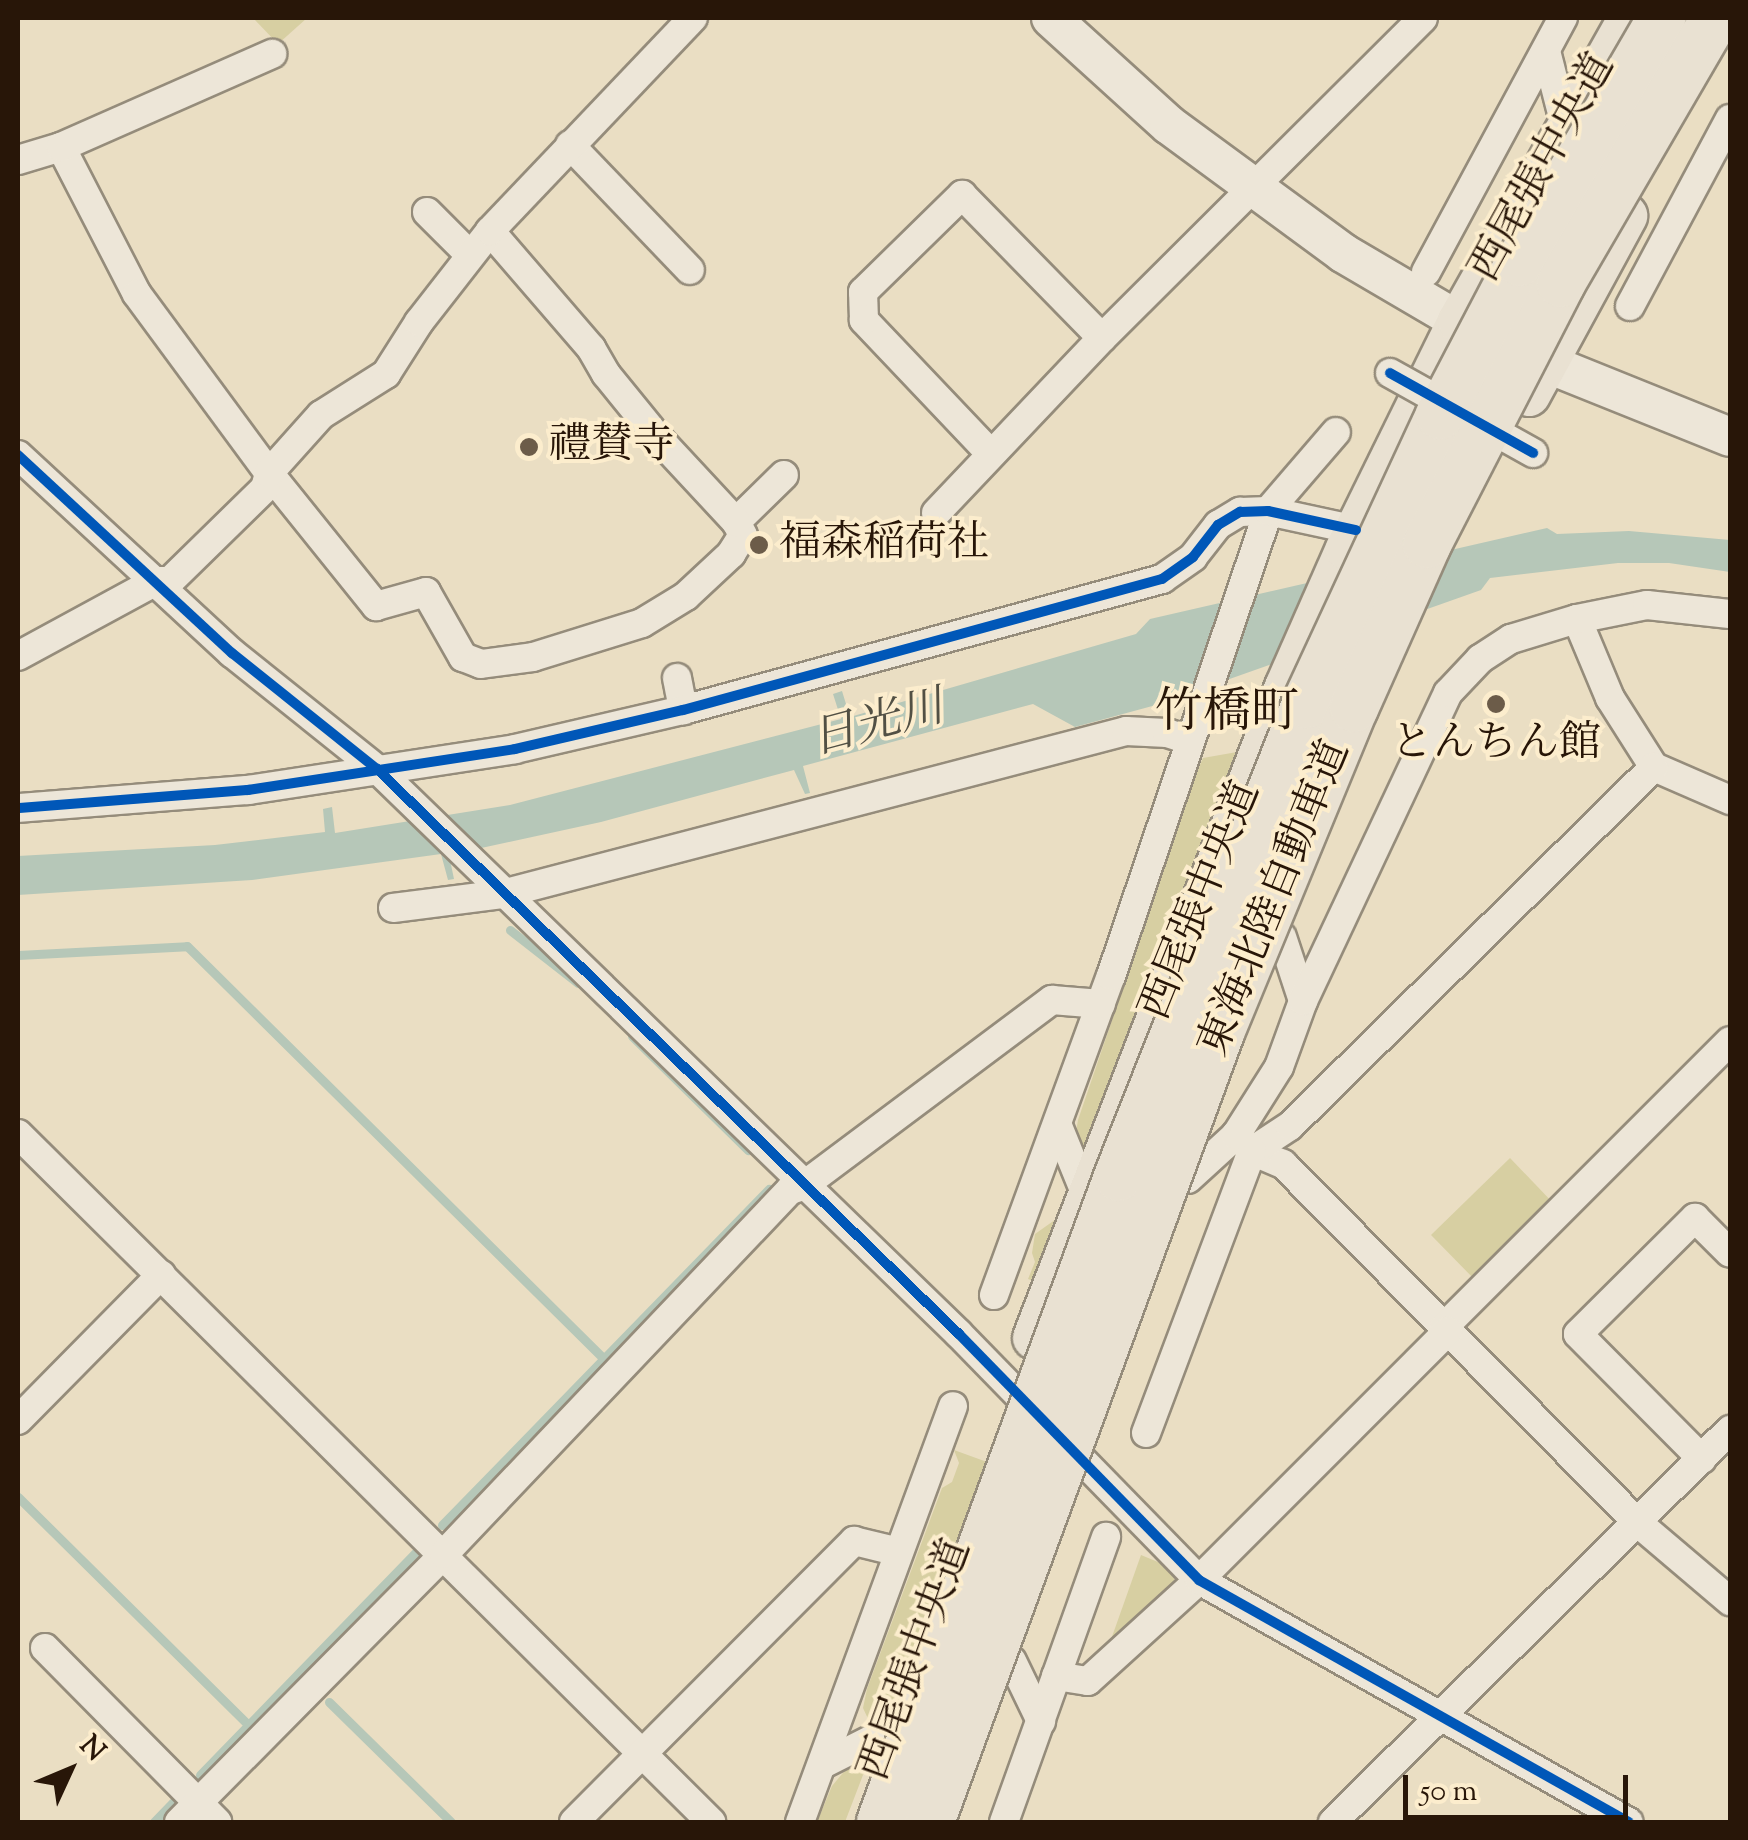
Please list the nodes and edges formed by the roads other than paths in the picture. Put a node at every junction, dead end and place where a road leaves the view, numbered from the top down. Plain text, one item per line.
1 (693, 18) edge
2 (1051, 18) edge
3 (1422, 18) edge
4 (1563, 18) edge
5 (1630, 18) edge
6 (1662, 18) edge
7 (1715, 18) edge
8 (1730, 39) edge
9 (1546, 52) junction
10 (272, 54) dead end
11 (1730, 119) edge
12 (1565, 125) junction
13 (570, 145) junction
14 (62, 147) junction
15 (18, 160) edge
16 (1252, 190) junction
17 (427, 212) dead end
18 (490, 231) junction
19 (470, 255) junction
20 (690, 270) dead end
21 (1426, 272) dead end
22 (1630, 306) dead end
23 (1459, 321) junction
24 (1102, 338) junction
25 (1546, 363) junction
26 (1390, 373) dead end
27 (1336, 432) dead end
28 (1730, 437) edge
29 (1533, 453) dead end
30 (991, 454) junction
31 (18, 456) edge
32 (269, 473) junction
33 (784, 475) dead end
34 (1268, 510) junction
35 (936, 512) dead end
36 (736, 522) junction
37 (1351, 540) junction
38 (156, 581) junction
39 (1730, 614) edge
40 (1577, 619) junction
41 (18, 656) edge
42 (677, 678) dead end
43 (683, 710) junction
44 (1188, 740) junction
45 (1654, 767) junction
46 (377, 769) junction
47 (1730, 800) edge
48 (18, 808) edge
49 (502, 894) junction
50 (393, 908) dead end
51 (1282, 937) junction
52 (1303, 1001) junction
53 (1101, 1004) junction
54 (1730, 1041) edge
55 (1058, 1126) junction
56 (18, 1134) edge
57 (1244, 1143) junction
58 (1188, 1179) junction
59 (803, 1186) junction
60 (1086, 1195) junction
61 (1730, 1253) edge
62 (161, 1275) junction
63 (994, 1295) dead end
64 (1446, 1329) junction
65 (1014, 1392) junction
66 (953, 1406) dead end
67 (18, 1420) edge
68 (1730, 1430) edge
69 (1146, 1433) dead end
70 (1702, 1459) junction
71 (1084, 1463) junction
72 (1638, 1523) junction
73 (1106, 1537) dead end
74 (899, 1552) junction
75 (444, 1554) junction
76 (1198, 1580) junction
77 (1730, 1601) edge
78 (44, 1648) dead end
79 (1012, 1662) junction
80 (1056, 1676) junction
81 (1442, 1718) junction
82 (1041, 1721) junction
83 (892, 1729) junction
84 (644, 1755) junction
85 (822, 1764) junction
86 (198, 1816) edge
87 (574, 1822) edge
88 (711, 1822) edge
89 (800, 1822) edge
90 (858, 1822) edge
91 (881, 1822) edge
92 (930, 1822) edge
93 (954, 1822) edge
94 (1004, 1822) edge
95 (1333, 1822) edge
96 (1629, 1822) edge

1 - 13 street
2 - 16 street
3 - 16 street
4 - 9 street
5 - 12 main road, 西尾張中央道
6 - 91 highway, 東海北陸自動車道, bridge
7 - 92 highway, 東海北陸自動車道, bridge
8 - 25 main road, 西尾張中央道
9 - 12 street
9 - 21 street
10 - 14 street
11 - 22 street
12 - 23 main road, 西尾張中央道
13 - 18 street
13 - 20 street
14 - 15 street
14 - 32 street
16 - 23 street
16 - 24 street
17 - 19 street
18 - 19 street
18 - 36 street
19 - 32 street
23 - 25 street
23 - 37 main road, 西尾張中央道
24 - 30 street
24 - 30 street
25 - 28 street
25 - 51 main road, 西尾張中央道
26 - 29 street, bridge
27 - 34 street
30 - 35 street
31 - 38 street
32 - 36 street
32 - 38 street
33 - 36 street
34 - 37 street
34 - 43 street
34 - 44 street
37 - 60 main road, 西尾張中央道
38 - 41 street
38 - 46 street
39 - 40 street
40 - 45 street
40 - 52 street
42 - 43 street
43 - 46 street
44 - 49 street
44 - 53 street
45 - 47 street
45 - 57 street
46 - 48 street
46 - 49 street
49 - 50 street
49 - 59 street
51 - 52 street
51 - 58 main road, 西尾張中央道
52 - 57 street
53 - 55 street
53 - 59 street
54 - 64 street
55 - 60 street
55 - 63 street
56 - 62 street
57 - 58 street
57 - 64 street
57 - 69 street
58 - 71 main road, 西尾張中央道
59 - 65 street
59 - 75 street
60 - 65 main road, 西尾張中央道
61 - 70 street
62 - 67 street
62 - 75 street
64 - 72 street
64 - 76 street
65 - 71 street
65 - 83 main road, 西尾張中央道
66 - 74 street
68 - 70 street
70 - 72 street
71 - 76 street
71 - 79 main road, 西尾張中央道
72 - 77 street
72 - 81 street
73 - 80 street
74 - 84 street
74 - 85 street
75 - 84 street
75 - 86 street
76 - 80 street
76 - 81 street
78 - 86 street
79 - 82 street
79 - 93 main road, 西尾張中央道
80 - 82 street
81 - 95 street
81 - 96 street
82 - 94 street
83 - 85 street
83 - 90 main road, 西尾張中央道
84 - 87 street
84 - 88 street
85 - 89 street

